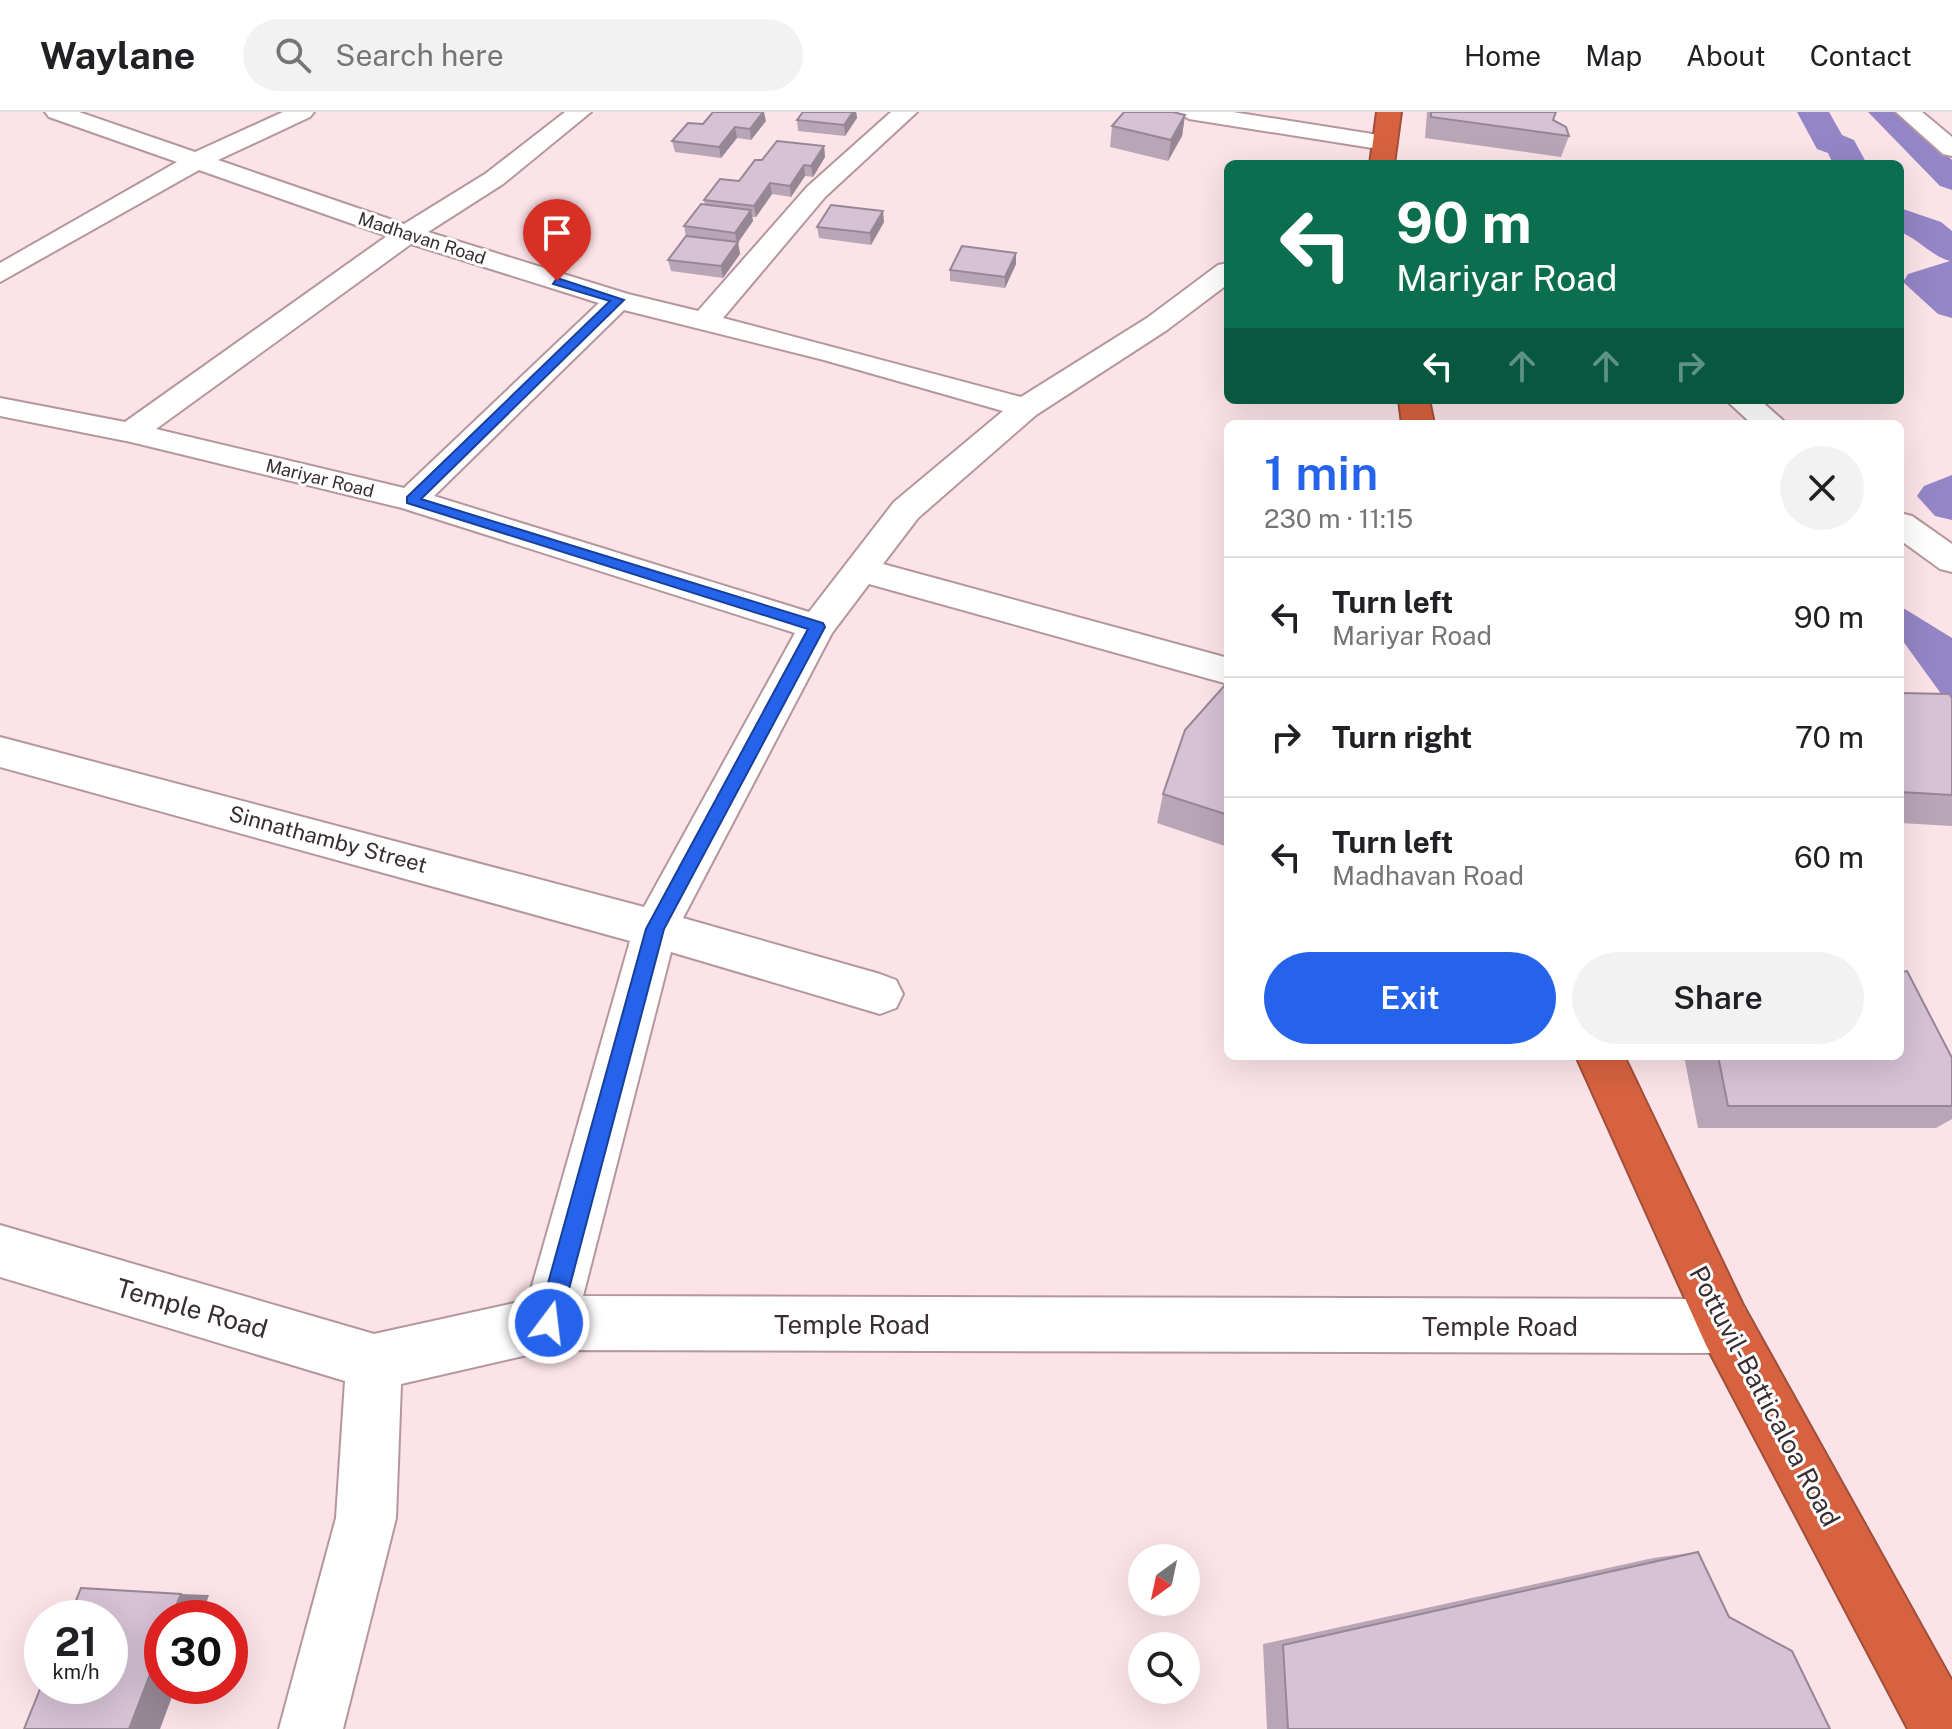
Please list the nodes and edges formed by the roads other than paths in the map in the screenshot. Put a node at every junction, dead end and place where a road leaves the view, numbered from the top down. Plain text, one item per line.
1 (57, 112) edge
2 (302, 112) edge
3 (579, 112) edge
4 (905, 112) edge
5 (1189, 112) edge
6 (1389, 112) edge
7 (1908, 112) edge
8 (1952, 149) edge
9 (1383, 154) edge
10 (198, 160) junction
11 (407, 234) junction
12 (0, 274) edge
13 (1224, 274) edge
14 (618, 300) junction
15 (705, 321) junction
16 (1746, 404) edge
17 (0, 407) edge
18 (1025, 408) junction
19 (1766, 420) edge
20 (131, 433) junction
21 (411, 500) junction
22 (1904, 527) edge
23 (1952, 561) edge
24 (861, 570) junction
25 (817, 627) junction
26 (1224, 670) edge
27 (0, 752) edge
28 (655, 929) junction
29 (880, 994) dead end
30 (1602, 1060) edge
31 (0, 1251) edge
32 (549, 1323) junction
33 (1725, 1326) junction
34 (374, 1362) junction
35 (311, 1729) edge
36 (1943, 1729) edge

1 - 10 street, Madhavan Road
2 - 10 street
3 - 11 street
4 - 15 street
5 - 9 street
6 - 9 highway
7 - 8 street
10 - 11 street, Madhavan Road
10 - 12 street
11 - 14 street, Madhavan Road
11 - 20 street
13 - 18 street
14 - 15 street, Madhavan Road
14 - 21 street
15 - 18 street, Madhavan Road
16 - 19 street
17 - 20 street, Mariyar Road
18 - 24 street
20 - 21 street, Mariyar Road
21 - 25 street, Mariyar Road
22 - 23 street
24 - 25 street
24 - 26 street
25 - 28 street
27 - 28 street, Sinnathamby Street
28 - 29 street, Sinnathamby Street
28 - 32 street
30 - 33 highway, Pottuvil-Batticaloa Road
31 - 34 street, Temple Road
32 - 33 street, Temple Road
32 - 34 street, Temple Road
33 - 36 highway, Pottuvil-Batticaloa Road
34 - 35 street

